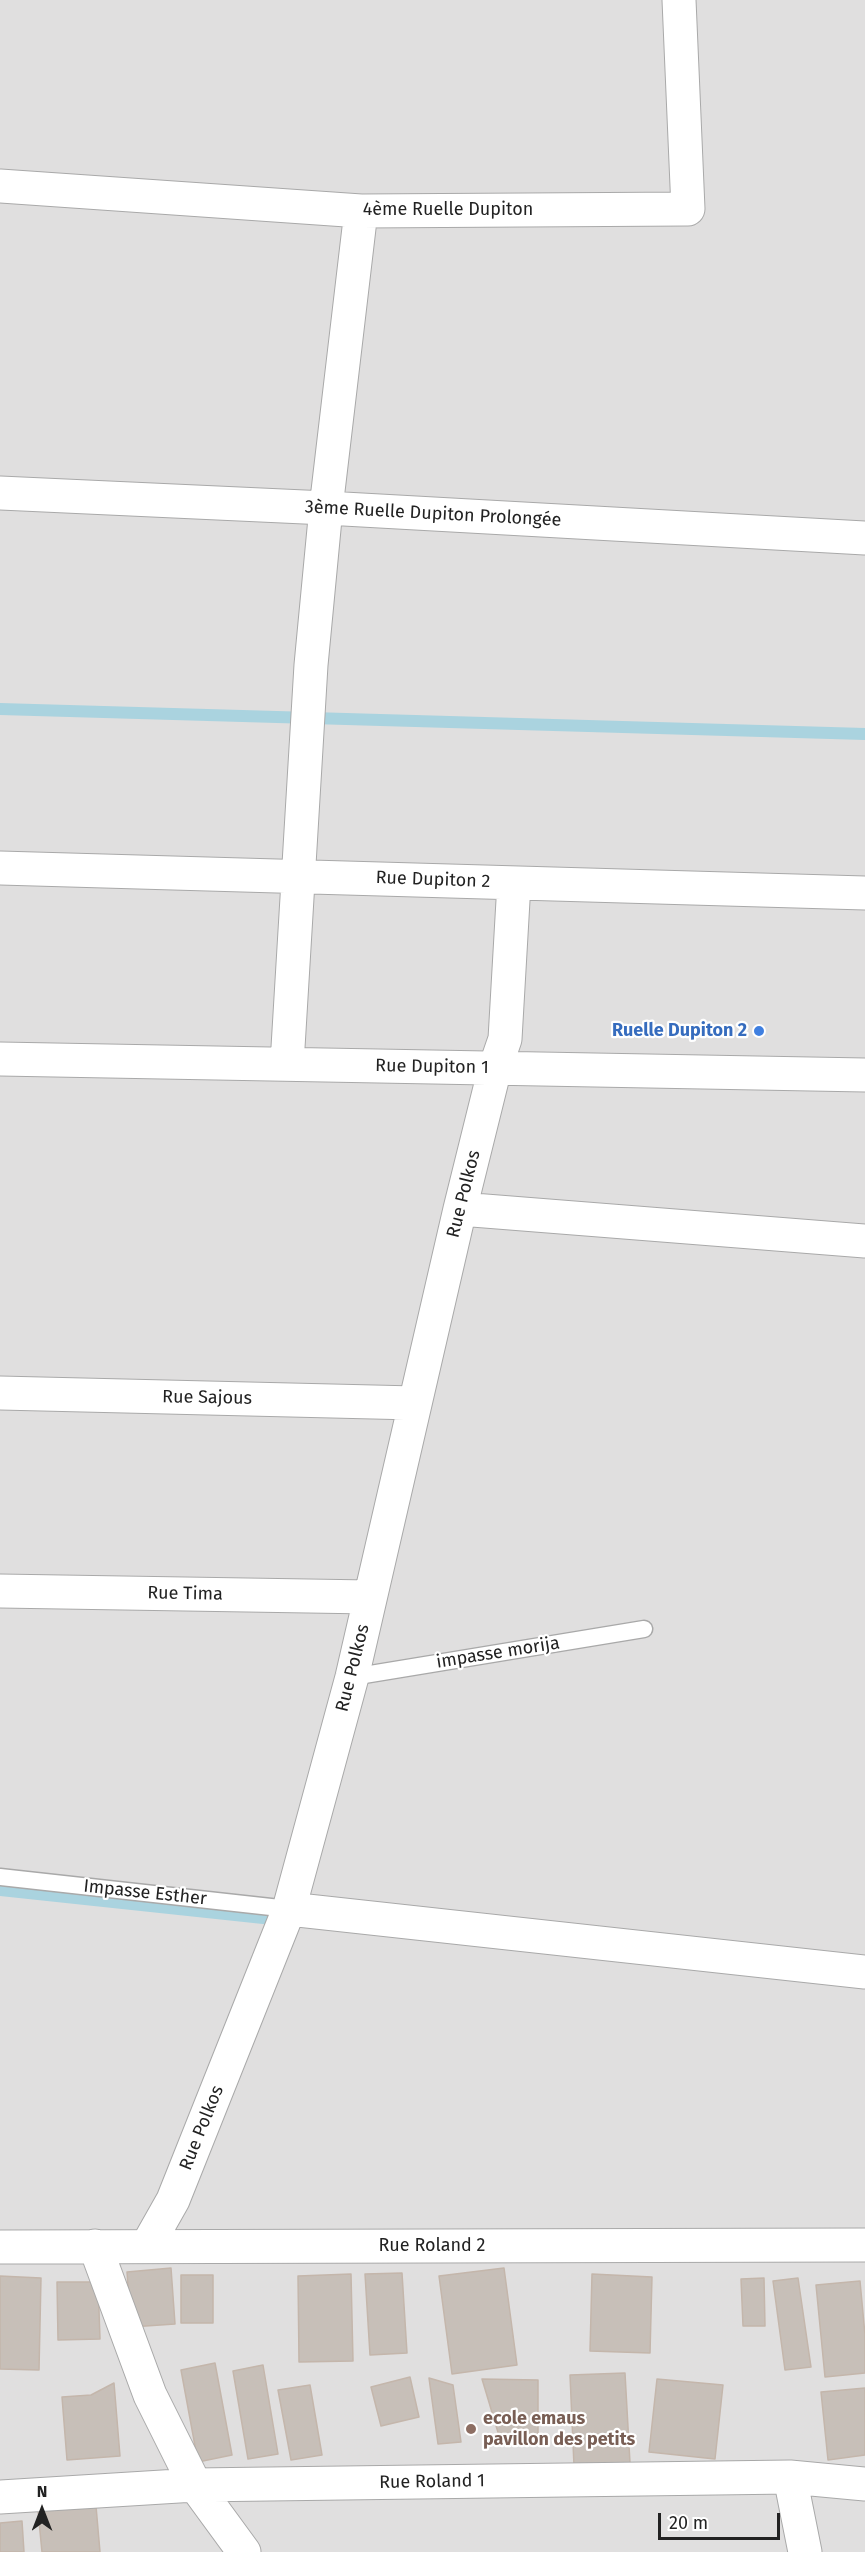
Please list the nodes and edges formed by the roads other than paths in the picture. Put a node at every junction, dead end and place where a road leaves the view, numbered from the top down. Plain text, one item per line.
1 (679, 0) edge
2 (0, 186) edge
3 (361, 211) junction
4 (0, 493) edge
5 (326, 508) junction
6 (865, 538) edge
7 (0, 868) edge
8 (297, 877) junction
9 (514, 883) junction
10 (865, 893) edge
11 (0, 1059) edge
12 (287, 1064) junction
13 (495, 1068) junction
14 (865, 1075) edge
15 (460, 1209) junction
16 (865, 1241) edge
17 (0, 1393) edge
18 (415, 1403) junction
19 (0, 1591) edge
20 (370, 1597) junction
21 (645, 1629) dead end
22 (352, 1677) junction
23 (0, 1877) edge
24 (286, 1918) junction
25 (865, 1972) edge
26 (865, 2245) edge
27 (95, 2246) junction
28 (147, 2246) junction
29 (0, 2247) edge
30 (790, 2477) junction
31 (865, 2484) edge
32 (195, 2485) junction
33 (0, 2497) edge
34 (244, 2552) edge
35 (805, 2552) edge

1 - 3 street, 4ème Ruelle Dupiton
2 - 3 street, 4ème Ruelle Dupiton
3 - 5 street
4 - 5 street, 3ème Ruelle Dupiton Prolongée
5 - 6 street, 3ème Ruelle Dupiton Prolongée
5 - 8 street
7 - 8 street, Rue Dupiton 2
8 - 9 street, Rue Dupiton 2
8 - 12 street
9 - 10 street, Rue Dupiton 2
9 - 13 street, Rue Polkos
11 - 12 street, Rue Dupiton 1
12 - 13 street, Rue Dupiton 1
13 - 14 street, Rue Dupiton 1
13 - 15 street, Rue Polkos
15 - 16 street
15 - 18 street, Rue Polkos
17 - 18 street, Rue Sajous
18 - 20 street, Rue Polkos
19 - 20 street, Rue Tima
20 - 22 street, Rue Polkos
21 - 22 lane, impasse morija
22 - 24 street, Rue Polkos
23 - 24 lane, Impasse Esther
24 - 25 street
24 - 28 street, Rue Polkos
26 - 28 street, Rue Roland 2
27 - 28 street, Rue Roland 2
27 - 29 street, Rue Roland 2
27 - 32 street
30 - 31 street, Rue Roland 1
30 - 32 street, Rue Roland 1
30 - 35 street
32 - 33 street, Rue Roland 1
32 - 34 street

